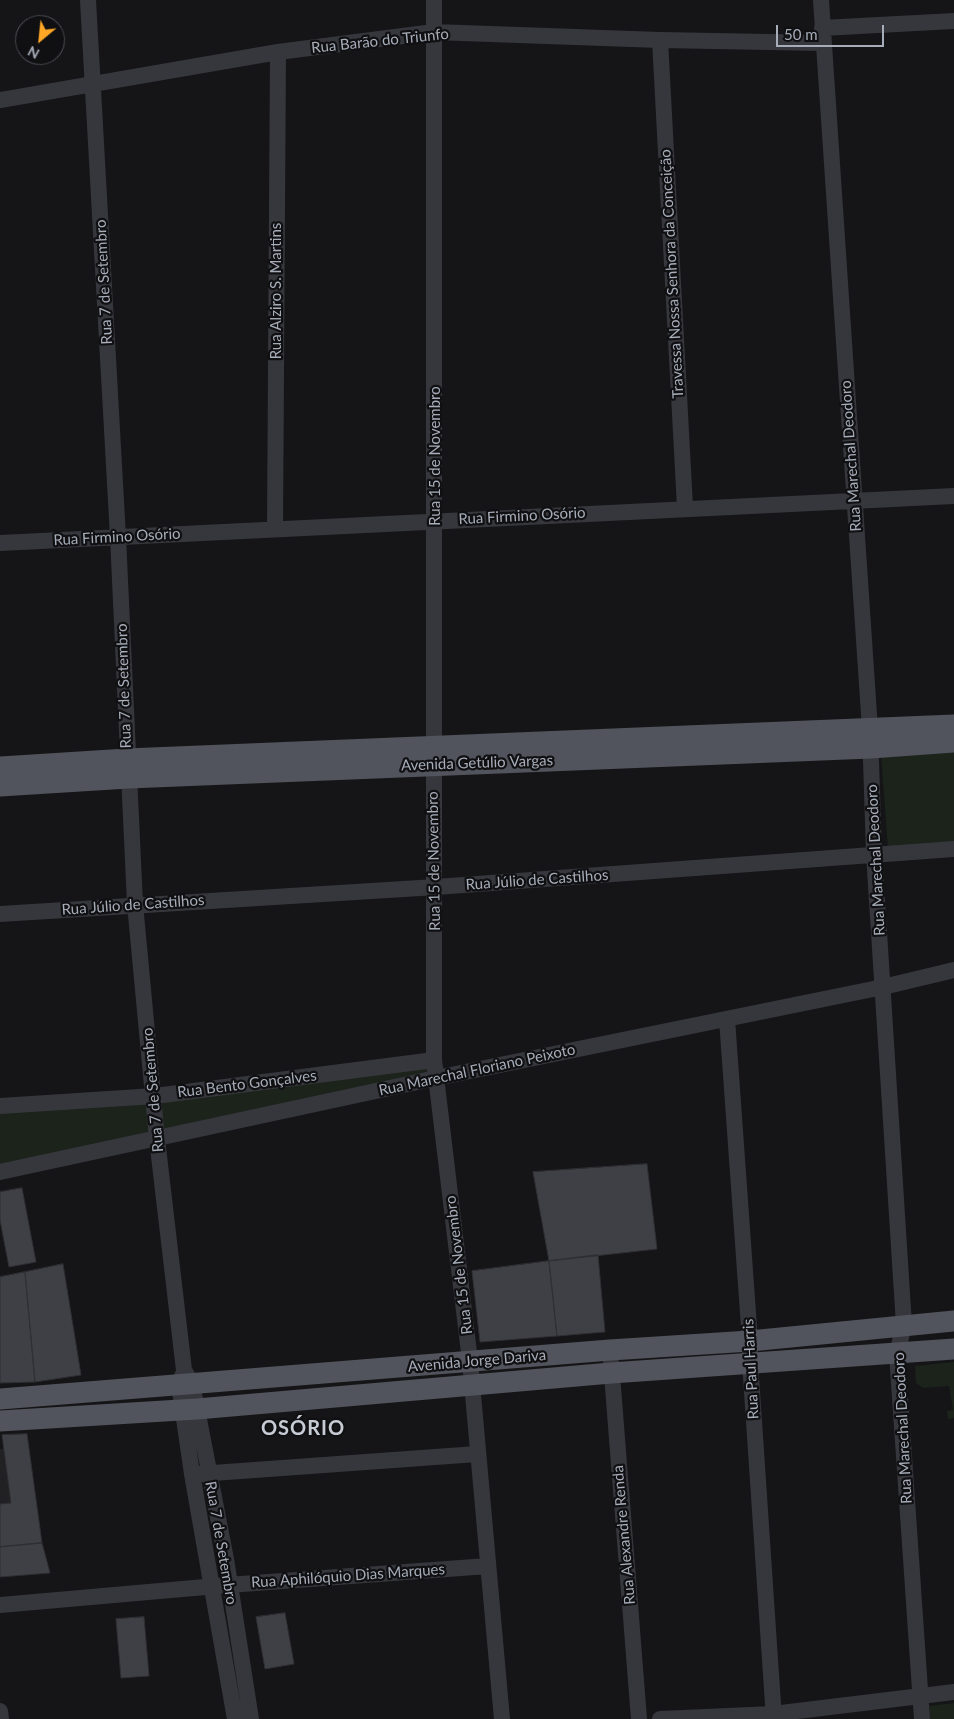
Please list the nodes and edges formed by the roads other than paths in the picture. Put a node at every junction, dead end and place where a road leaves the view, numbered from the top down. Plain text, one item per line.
1 (88, 0) edge
2 (434, 0) edge
3 (821, 0) edge
4 (954, 20) edge
5 (434, 32) junction
6 (823, 35) junction
7 (660, 40) junction
8 (278, 52) junction
9 (94, 83) junction
10 (0, 100) edge
11 (954, 496) edge
12 (854, 500) junction
13 (685, 508) junction
14 (435, 521) junction
15 (274, 529) junction
16 (118, 537) junction
17 (0, 543) edge
18 (954, 725) edge
19 (871, 738) junction
20 (954, 742) edge
21 (434, 755) junction
22 (0, 767) edge
23 (127, 768) junction
24 (0, 786) edge
25 (954, 849) edge
26 (874, 854) junction
27 (436, 887) junction
28 (135, 904) junction
29 (0, 914) edge
30 (954, 970) edge
31 (883, 987) junction
32 (727, 1020) junction
33 (434, 1060) junction
34 (436, 1078) junction
35 (155, 1096) junction
36 (0, 1106) edge
37 (158, 1139) junction
38 (0, 1172) edge
39 (954, 1321) edge
40 (904, 1325) junction
41 (750, 1341) junction
42 (954, 1349) edge
43 (610, 1350) junction
44 (897, 1354) junction
45 (470, 1361) junction
46 (750, 1362) junction
47 (611, 1373) junction
48 (185, 1380) junction
49 (472, 1385) junction
50 (0, 1399) edge
51 (190, 1409) junction
52 (0, 1420) edge
53 (477, 1454) junction
54 (209, 1473) junction
55 (192, 1474) junction
56 (488, 1566) junction
57 (221, 1586) junction
58 (0, 1605) edge
59 (954, 1692) edge
60 (921, 1695) junction
61 (0, 1711) edge
62 (773, 1716) edge
63 (1, 1719) edge
64 (235, 1719) edge
65 (251, 1719) edge
66 (502, 1719) edge
67 (638, 1719) edge
68 (660, 1719) edge
69 (922, 1719) edge

1 - 9 street, Rua 7 de Setembro
2 - 5 street, Rua 15 de Novembro
3 - 6 street, Rua Marechal Deodoro
4 - 6 street, Rua Barão do Triunfo
5 - 7 street, Rua Barão do Triunfo
5 - 8 street, Rua Barão do Triunfo
5 - 14 street, Rua 15 de Novembro
6 - 7 street, Rua Barão do Triunfo
6 - 12 street, Rua Marechal Deodoro
7 - 13 street, Travessa Nossa Senhora da Conceição
8 - 9 street, Rua Barão do Triunfo
8 - 15 street, Rua Alziro S. Martins
9 - 10 street, Rua Barão do Triunfo
9 - 16 street, Rua 7 de Setembro
11 - 12 street, Rua Firmino Osório
12 - 13 street, Rua Firmino Osório
12 - 19 street, Rua Marechal Deodoro
13 - 14 street, Rua Firmino Osório
14 - 15 street, Rua Firmino Osório
14 - 21 street, Rua 15 de Novembro
15 - 16 street, Rua Firmino Osório
16 - 17 street, Rua Firmino Osório
16 - 23 street, Rua 7 de Setembro
18 - 19 main road, Avenida Getúlio Vargas
19 - 20 main road, Avenida Getúlio Vargas
19 - 21 main road, Avenida Getúlio Vargas
19 - 26 street, Rua Marechal Deodoro
21 - 23 main road, Avenida Getúlio Vargas
21 - 27 street, Rua 15 de Novembro
22 - 23 main road, Avenida Getúlio Vargas
23 - 24 main road, Avenida Getúlio Vargas
23 - 28 street, Rua 7 de Setembro
25 - 26 street, Rua Júlio de Castilhos
26 - 27 street, Rua Júlio de Castilhos
26 - 31 street, Rua Marechal Deodoro
27 - 28 street, Rua Júlio de Castilhos
27 - 33 street, Rua 15 de Novembro
28 - 29 street, Rua Júlio de Castilhos
28 - 35 street, Rua 7 de Setembro
30 - 31 street, Rua Marechal Floriano Peixoto
31 - 32 street, Rua Marechal Floriano Peixoto
31 - 40 street, Rua Marechal Deodoro
32 - 34 street, Rua Marechal Floriano Peixoto
32 - 41 street, Rua Paul Harris
33 - 34 street, Rua 15 de Novembro
33 - 35 street, Rua Bento Gonçalves
34 - 37 street, Rua Marechal Floriano Peixoto
34 - 45 street, Rua 15 de Novembro
35 - 36 street, Rua Bento Gonçalves
35 - 37 street, Rua 7 de Setembro
37 - 38 street, Rua Marechal Floriano Peixoto
37 - 48 street, Rua 7 de Setembro
39 - 40 main road, Avenida Jorge Dariva
40 - 41 main road, Avenida Jorge Dariva
40 - 44 street, Rua Marechal Deodoro
41 - 43 main road, Avenida Jorge Dariva
41 - 46 street, Rua Paul Harris
42 - 44 main road, Avenida Jorge Dariva
43 - 45 main road, Avenida Jorge Dariva
43 - 47 street, Rua Alexandre Renda
44 - 46 main road, Avenida Jorge Dariva
44 - 60 street, Rua Marechal Deodoro
45 - 48 main road, Avenida Jorge Dariva
45 - 49 street, Rua 15 de Novembro
46 - 47 main road, Avenida Jorge Dariva
46 - 62 street, Rua Paul Harris
47 - 49 main road, Avenida Jorge Dariva
47 - 67 street, Rua Alexandre Renda
48 - 50 main road, Avenida Jorge Dariva
48 - 51 street, Rua 7 de Setembro
49 - 51 main road, Avenida Jorge Dariva
49 - 53 street, Rua 15 de Novembro
51 - 52 main road, Avenida Jorge Dariva
51 - 54 street, Rua 7 de Setembro
51 - 55 street, Rua 7 de Setembro
53 - 54 street
53 - 56 street, Rua 15 de Novembro
54 - 55 street
54 - 57 street, Rua 7 de Setembro
55 - 57 street, Rua 7 de Setembro
56 - 57 street, Rua Aphilóquio Dias Marques
56 - 66 street, Rua 15 de Novembro
57 - 58 street, Rua Aphilóquio Dias Marques
57 - 64 street, Rua 7 de Setembro
57 - 65 street, Rua 7 de Setembro
59 - 60 street
60 - 62 street
60 - 69 street, Rua Marechal Deodoro
61 - 63 street
62 - 68 street

